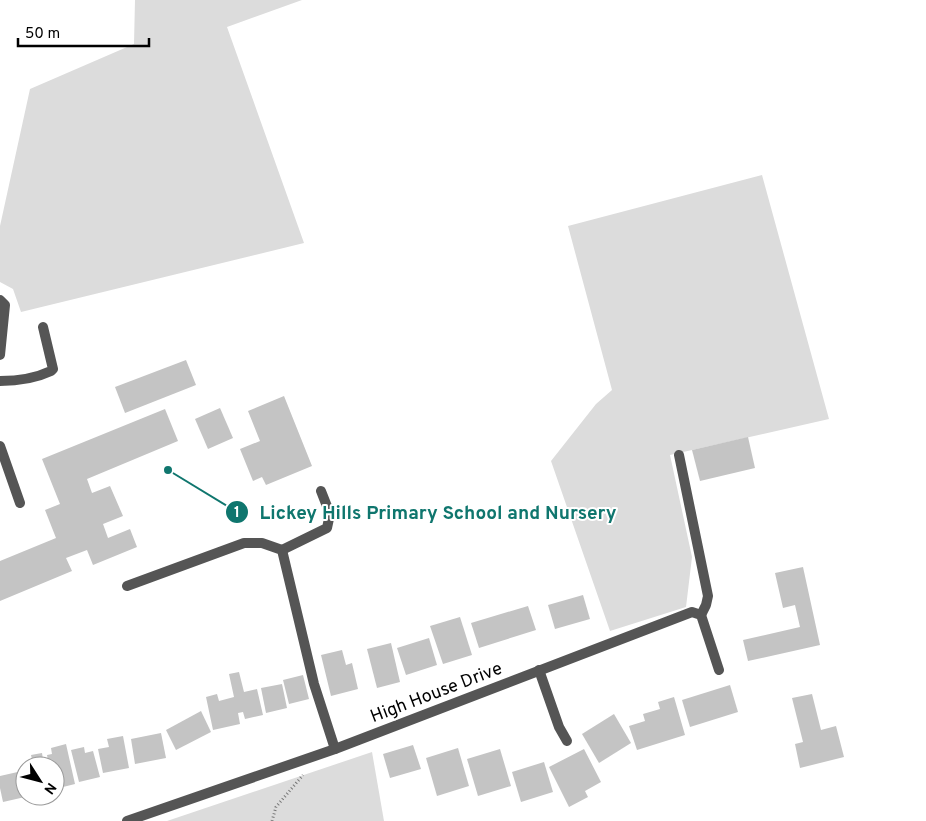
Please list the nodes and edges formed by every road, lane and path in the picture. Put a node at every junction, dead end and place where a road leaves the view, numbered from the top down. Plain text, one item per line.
1 (0, 300) edge
2 (43, 328) dead end
3 (0, 355) edge
4 (0, 381) edge
5 (0, 446) edge
6 (679, 456) dead end
7 (321, 491) dead end
8 (20, 503) dead end
9 (282, 550) junction
10 (127, 586) dead end
11 (701, 615) junction
12 (539, 670) junction
13 (719, 670) dead end
14 (567, 741) dead end
15 (335, 749) junction
16 (315, 756) junction
17 (127, 821) edge
18 (272, 821) edge

1 - 3 street
2 - 4 street
5 - 8 street
6 - 11 street
7 - 9 street
9 - 10 street
9 - 15 street
11 - 12 street, High House Drive
11 - 13 street
12 - 14 street
12 - 15 street, High House Drive
15 - 16 street, High House Drive
16 - 17 street, High House Drive
16 - 18 path

